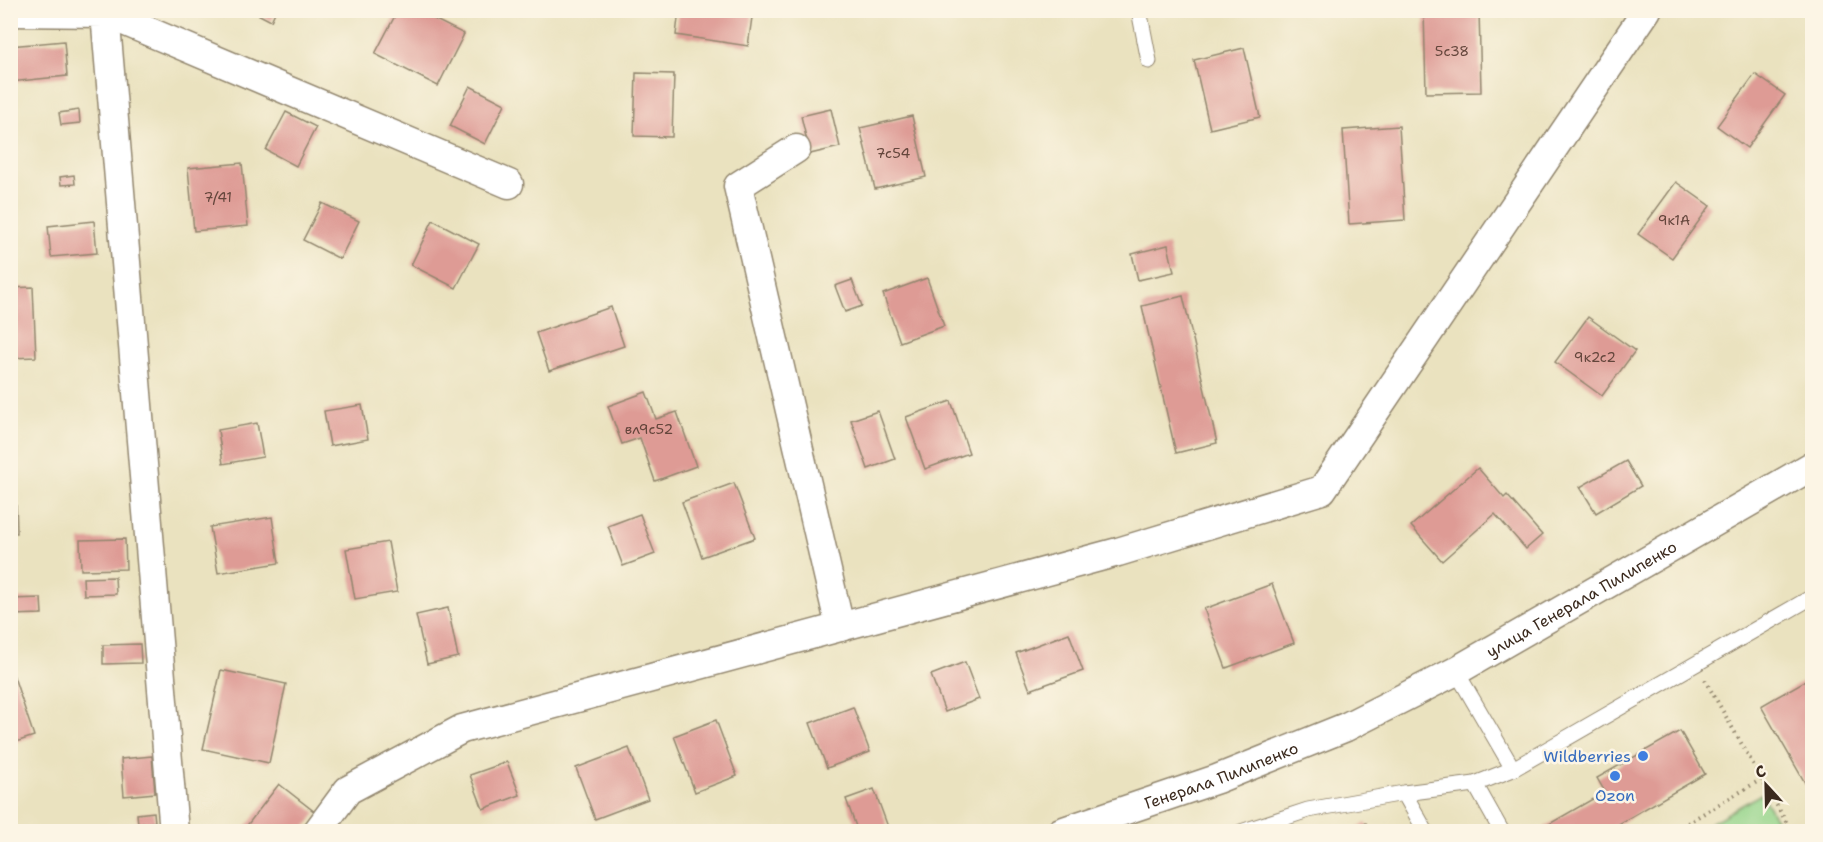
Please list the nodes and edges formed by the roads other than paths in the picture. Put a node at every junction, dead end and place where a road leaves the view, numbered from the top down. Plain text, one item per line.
1 (1139, 10) edge
2 (1647, 10) edge
3 (10, 12) edge
4 (105, 12) edge
5 (1149, 61) dead end
6 (796, 149) dead end
7 (509, 184) dead end
8 (1812, 466) edge
9 (1812, 597) edge
10 (840, 627) junction
11 (1456, 671) junction
12 (1346, 727) joint
13 (1513, 769) junction
14 (1475, 784) junction
15 (1404, 793) junction
16 (174, 831) edge
17 (317, 831) edge
18 (1061, 831) edge
19 (1241, 831) edge
20 (1426, 831) edge
21 (1502, 831) edge

1 - 5 lane
2 - 10 street
3 - 4 street
4 - 7 street
4 - 16 street
6 - 10 street
8 - 11 street, улица Генерала Пилипенко
9 - 13 lane
10 - 17 street
11 - 12 street, улица Генерала Пилипенко
11 - 13 lane
12 - 18 street, Генерала Пилипенко
13 - 14 lane
14 - 15 lane
14 - 21 lane
15 - 19 lane
15 - 20 lane

